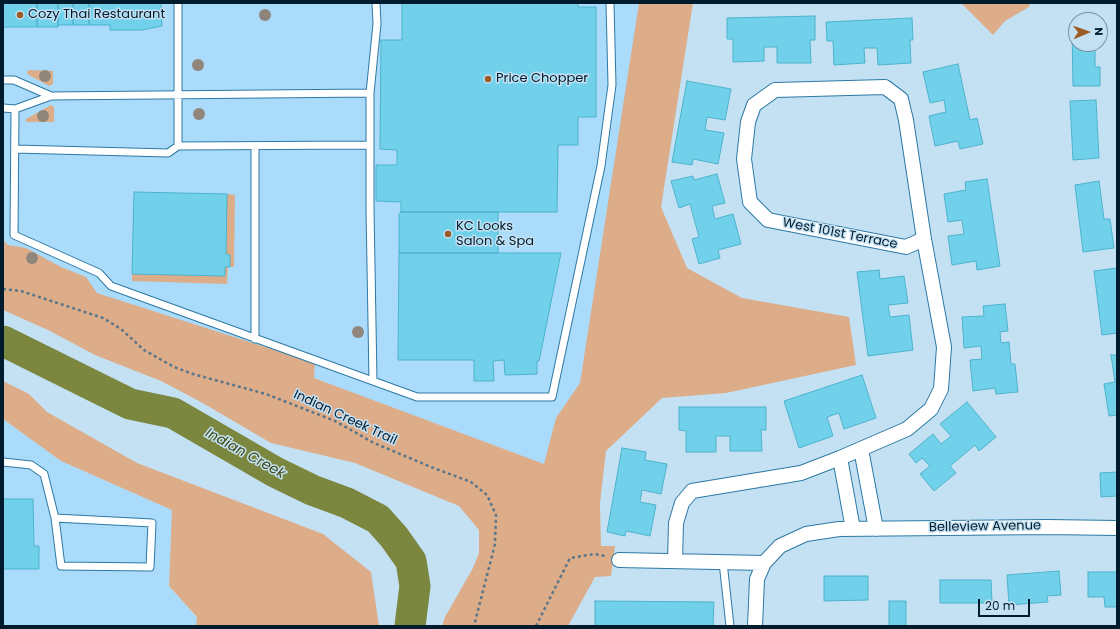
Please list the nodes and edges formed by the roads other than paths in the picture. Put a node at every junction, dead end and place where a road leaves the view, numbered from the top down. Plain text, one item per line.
1 (178, 3) edge
2 (376, 3) edge
3 (610, 3) edge
4 (3, 80) edge
5 (370, 93) junction
6 (179, 95) junction
7 (51, 96) junction
8 (3, 108) edge
9 (15, 109) junction
10 (370, 145) junction
11 (178, 146) junction
12 (255, 146) junction
13 (15, 149) junction
14 (924, 239) junction
15 (255, 339) junction
16 (373, 381) junction
17 (861, 449) junction
18 (840, 458) junction
19 (3, 462) edge
20 (55, 518) junction
21 (1117, 528) edge
22 (853, 529) junction
23 (876, 529) junction
24 (619, 560) road end
25 (675, 561) junction
26 (724, 562) junction
27 (764, 563) junction
28 (730, 626) edge
29 (755, 626) edge

1 - 6 lane
2 - 5 lane
3 - 16 lane
4 - 7 lane
5 - 6 lane
5 - 10 lane
6 - 7 lane
6 - 11 lane
7 - 9 lane
8 - 9 lane
9 - 13 lane
10 - 12 lane
10 - 16 lane
11 - 12 lane
11 - 13 lane
12 - 15 lane
13 - 15 lane
14 - 14 street, West 101st Terrace
14 - 17 street, West 101st Terrace
15 - 16 lane
17 - 18 street, West 101st Terrace
17 - 23 street
18 - 22 street
18 - 25 street, West 101st Terrace
19 - 20 lane
20 - 20 lane
21 - 23 street, Belleview Avenue
22 - 23 street, Belleview Avenue
22 - 27 street
24 - 25 street
25 - 26 street
26 - 27 street
26 - 28 lane
27 - 29 street

